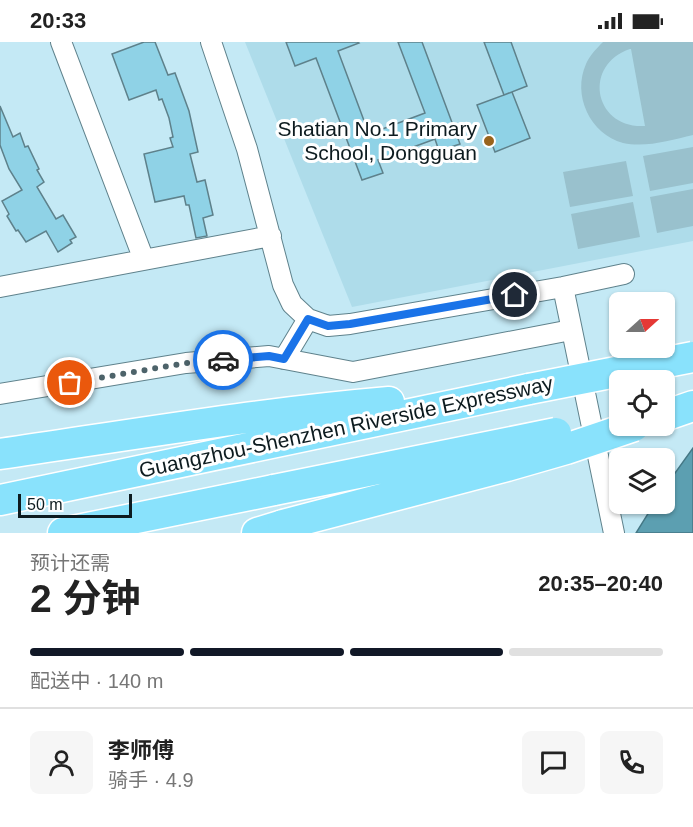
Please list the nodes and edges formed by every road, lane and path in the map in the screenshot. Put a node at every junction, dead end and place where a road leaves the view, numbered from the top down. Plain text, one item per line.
1 (61, 42) edge
2 (211, 42) edge
3 (271, 236) junction
4 (144, 260) junction
5 (624, 274) dead end
6 (0, 287) edge
7 (562, 287) junction
8 (308, 319) junction
9 (571, 330) junction
10 (693, 357) edge
11 (284, 359) junction
12 (0, 394) edge
13 (693, 406) edge
14 (675, 409) edge
15 (675, 412) edge
16 (609, 422) edge
17 (263, 430) junction
18 (609, 434) edge
19 (0, 454) edge
20 (0, 500) edge
21 (612, 528) edge
22 (270, 529) edge
23 (63, 533) edge

1 - 4 street
2 - 3 street
3 - 4 street
3 - 8 street
4 - 6 street
5 - 7 street
7 - 8 street
7 - 9 street
8 - 11 street
9 - 11 street
9 - 21 street
10 - 17 highway, Guangzhou-Shenzhen Riverside Expressway, bridge
11 - 12 street
13 - 14 highway
13 - 15 highway
16 - 23 highway, bridge
17 - 19 highway
17 - 20 highway, Guangzhou-Shenzhen Riverside Expressway
18 - 22 highway, bridge

